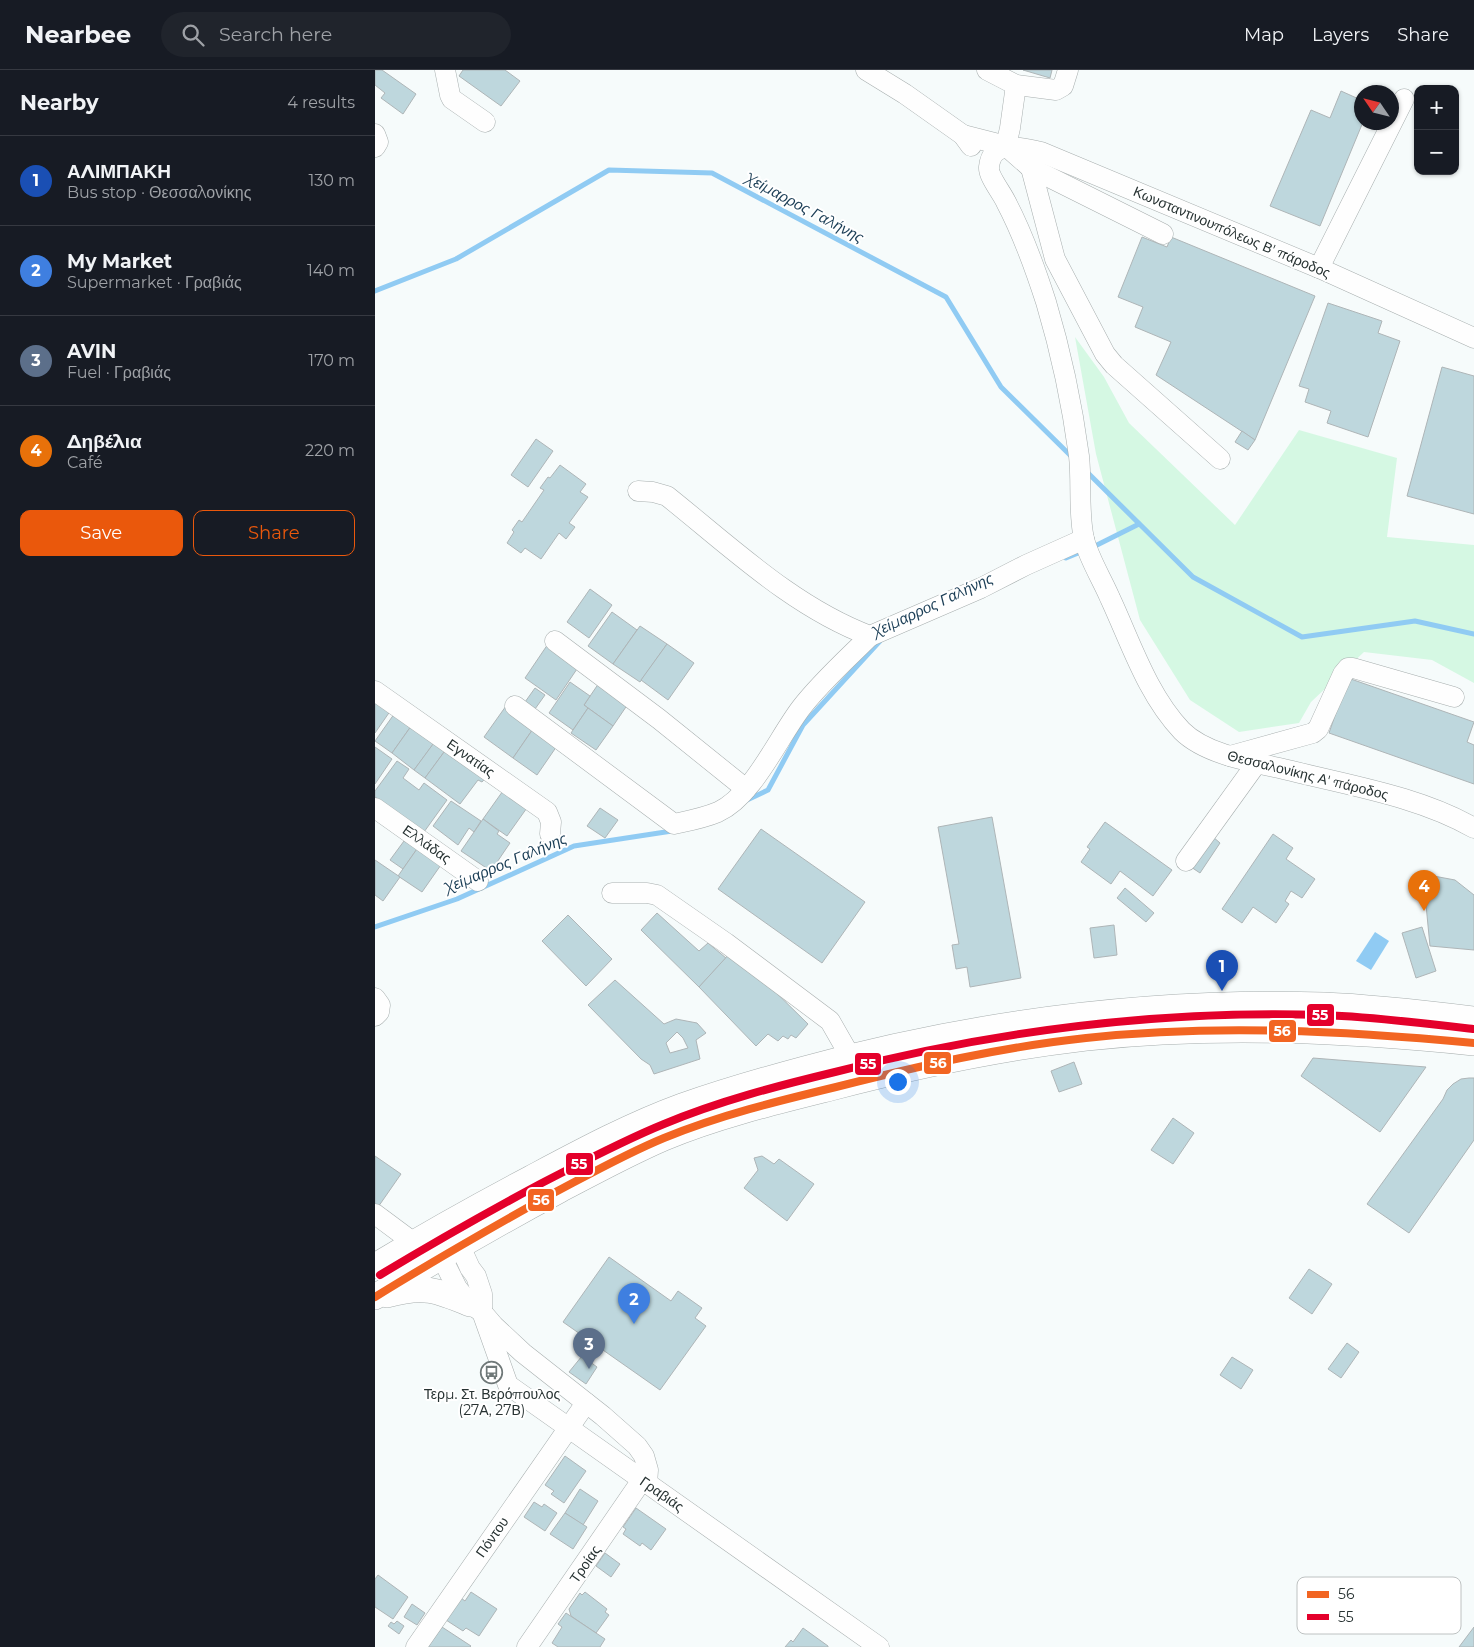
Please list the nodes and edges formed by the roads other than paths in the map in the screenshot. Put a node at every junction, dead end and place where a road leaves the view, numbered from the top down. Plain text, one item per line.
1 (445, 70) edge
2 (866, 70) edge
3 (987, 70) edge
4 (1068, 70) edge
5 (1016, 85) junction
6 (1404, 100) dead end
7 (485, 122) dead end
8 (375, 134) edge
9 (963, 135) junction
10 (1006, 146) junction
11 (375, 147) edge
12 (990, 164) junction
13 (1031, 168) junction
14 (1163, 234) dead end
15 (1319, 268) junction
16 (1474, 338) edge
17 (1220, 459) dead end
18 (638, 491) dead end
19 (1084, 539) junction
20 (870, 636) junction
21 (555, 641) dead end
22 (375, 691) edge
23 (1454, 697) dead end
24 (515, 706) dead end
25 (1230, 756) junction
26 (1256, 764) junction
27 (746, 789) junction
28 (375, 808) edge
29 (1474, 828) edge
30 (550, 834) dead end
31 (1186, 861) dead end
32 (478, 881) dead end
33 (612, 893) dead end
34 (375, 998) edge
35 (375, 1016) edge
36 (1474, 1019) edge
37 (1474, 1043) edge
38 (850, 1056) junction
39 (375, 1214) edge
40 (431, 1233) junction
41 (451, 1250) junction
42 (375, 1266) edge
43 (375, 1298) edge
44 (476, 1308) junction
45 (586, 1403) junction
46 (569, 1428) junction
47 (645, 1482) junction
48 (870, 1644) edge
49 (416, 1647) edge
50 (527, 1647) edge

1 - 7 street
2 - 9 street
3 - 5 street
4 - 5 street
5 - 10 street
6 - 15 street
8 - 11 street
9 - 10 street, Κωνσταντινουπόλεως Β' πάροδος
9 - 12 street, Θεσσαλονίκης Α' πάροδος
10 - 12 street
10 - 13 street
10 - 15 street, Κωνσταντινουπόλεως Β' πάροδος
12 - 19 street, Θεσσαλονίκης Α' πάροδος
13 - 14 street
13 - 17 street
15 - 16 street, Κωνσταντινουπόλεως Β' πάροδος
18 - 20 street
19 - 20 street
19 - 25 street, Θεσσαλονίκης Α' πάροδος
20 - 27 street
21 - 27 street
22 - 30 street, Εγνατίας
23 - 25 street
24 - 27 street
25 - 26 street, Θεσσαλονίκης Α' πάροδος
26 - 29 street, Θεσσαλονίκης Α' πάροδος
26 - 31 street
28 - 32 street, Ελλάδας
33 - 38 street
34 - 35 street
36 - 38 main road
37 - 41 main road
38 - 40 main road
39 - 40 street
40 - 41 street, Γραβιάς
40 - 42 main road
41 - 43 main road
41 - 44 street, Γραβιάς
43 - 44 main road
44 - 45 street
44 - 46 street, Γραβιάς
45 - 46 street, Πόντου
45 - 47 street
46 - 47 street, Γραβιάς
46 - 49 street, Πόντου
47 - 48 street, Γραβιάς
47 - 50 street, Τροίας

